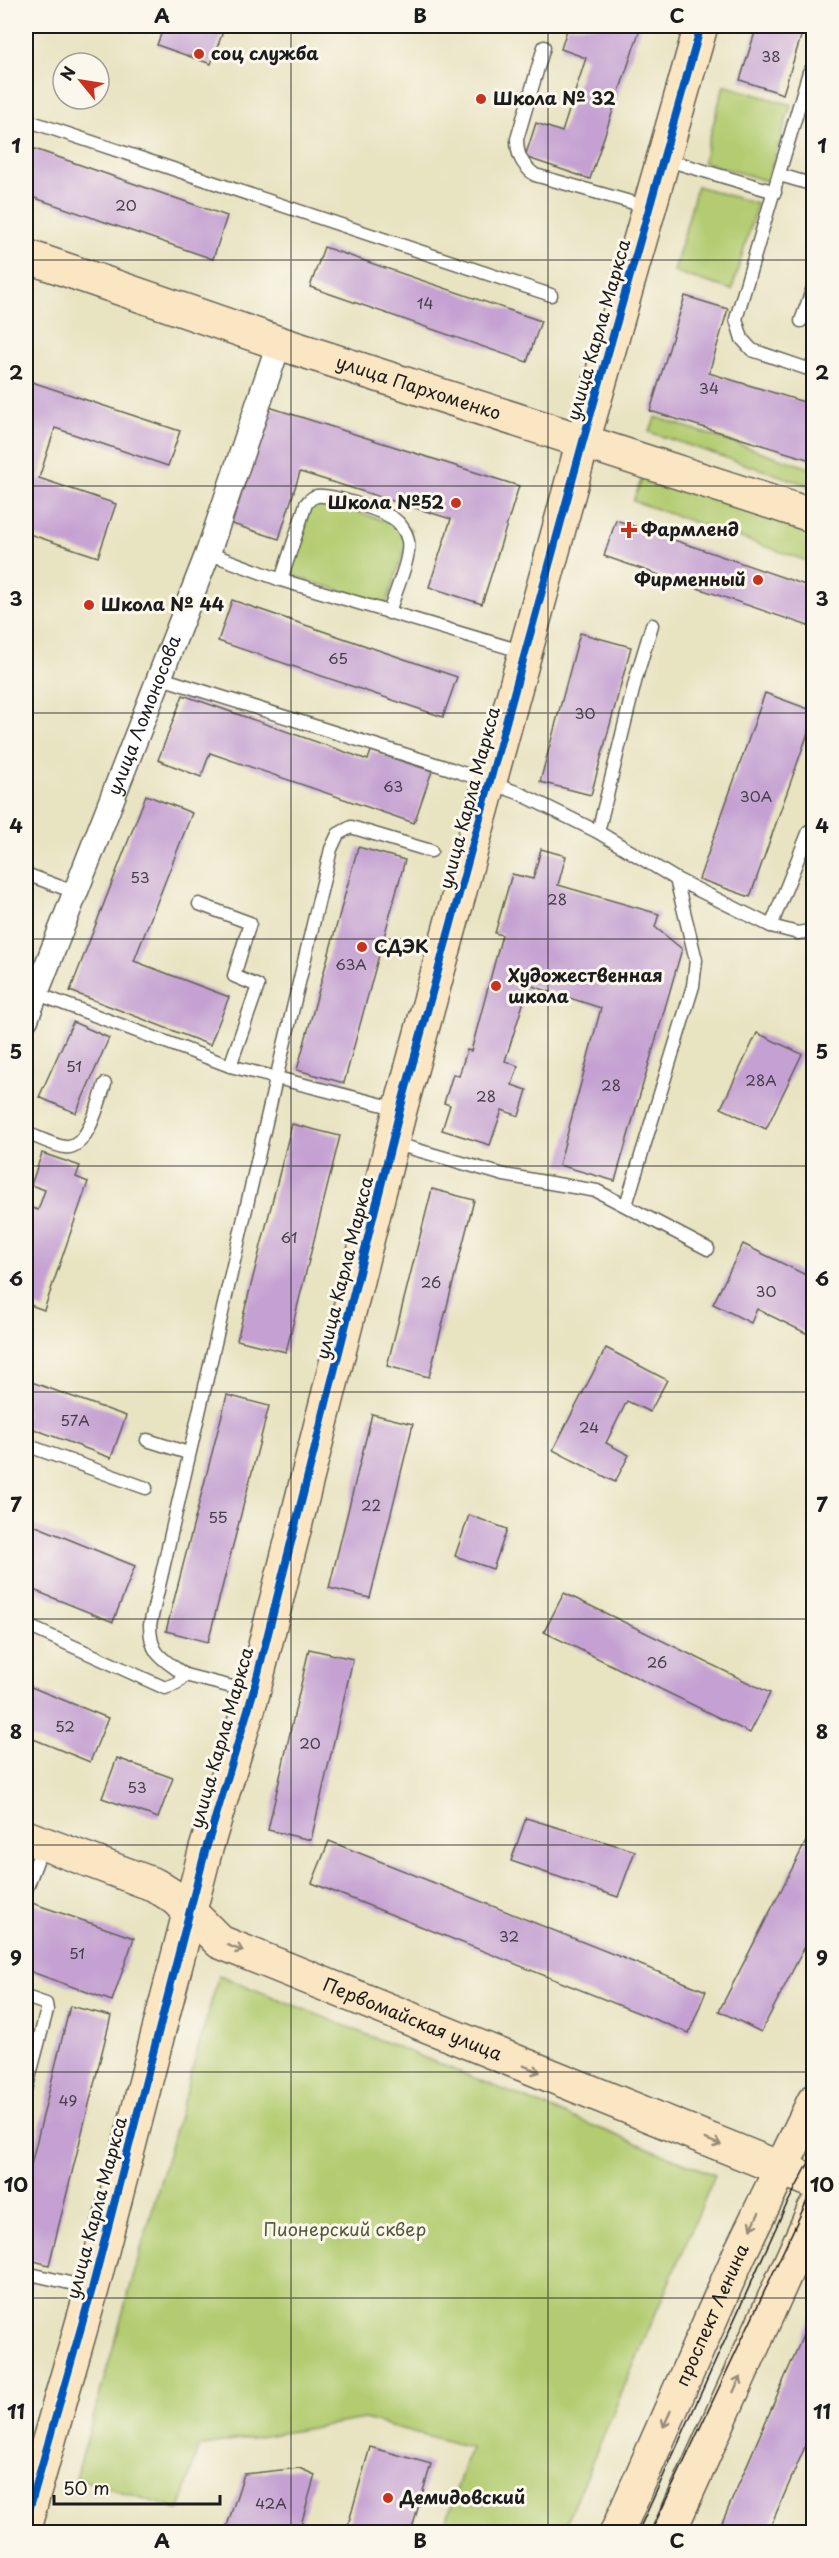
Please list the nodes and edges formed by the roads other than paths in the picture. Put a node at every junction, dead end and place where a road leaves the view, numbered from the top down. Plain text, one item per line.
1 (701, 26) edge
2 (544, 47) dead end
3 (813, 66) edge
4 (26, 120) edge
5 (664, 159) junction
6 (780, 176) junction
7 (813, 185) edge
8 (775, 192) junction
9 (650, 207) junction
10 (26, 256) edge
11 (813, 285) edge
12 (551, 295) dead end
13 (801, 321) dead end
14 (279, 343) junction
15 (813, 371) edge
16 (583, 441) junction
17 (813, 516) edge
18 (207, 553) junction
19 (281, 580) junction
20 (389, 612) junction
21 (652, 625) dead end
22 (525, 652) junction
23 (158, 677) junction
24 (489, 784) junction
25 (809, 831) dead end
26 (598, 832) junction
27 (431, 850) dead end
28 (26, 874) edge
29 (676, 879) junction
30 (74, 892) junction
31 (199, 904) dead end
32 (771, 926) junction
33 (813, 930) edge
34 (35, 993) junction
35 (26, 1019) edge
36 (230, 1066) junction
37 (276, 1079) junction
38 (105, 1084) dead end
39 (400, 1110) junction
40 (26, 1133) edge
41 (391, 1142) junction
42 (626, 1205) junction
43 (708, 1249) dead end
44 (147, 1440) dead end
45 (26, 1445) edge
46 (188, 1453) junction
47 (146, 1488) dead end
48 (26, 1625) edge
49 (185, 1675) junction
50 (253, 1692) junction
51 (31, 1843) edge
52 (26, 1890) edge
53 (190, 1912) junction
54 (26, 1997) edge
55 (27, 2086) dead end
56 (813, 2101) edge
57 (781, 2169) junction
58 (813, 2182) edge
59 (813, 2210) edge
60 (26, 2273) edge
61 (92, 2289) junction
62 (26, 2521) edge
63 (617, 2532) edge
64 (669, 2532) edge

1 - 5 street, улица Карла Маркса
2 - 9 lane
3 - 6 lane
4 - 12 lane
5 - 8 lane
5 - 9 street, улица Карла Маркса
6 - 7 lane
6 - 8 lane
8 - 15 lane
9 - 16 street, улица Карла Маркса
10 - 14 street, улица Пархоменко
11 - 13 lane
14 - 16 street, улица Пархоменко
14 - 18 street, улица Ломоносова
16 - 17 street, улица Пархоменко
16 - 22 street, улица Карла Маркса
18 - 19 lane
18 - 23 street, улица Ломоносова
19 - 20 lane
19 - 20 lane
20 - 22 lane
21 - 26 lane
22 - 24 street, улица Карла Маркса
23 - 24 lane
23 - 30 street, улица Ломоносова
24 - 26 lane
24 - 39 street, улица Карла Маркса
25 - 32 lane
26 - 29 lane
27 - 37 lane
28 - 30 lane
29 - 32 lane
29 - 42 lane
30 - 34 street, улица Ломоносова
31 - 36 lane
32 - 33 lane
34 - 35 street, улица Ломоносова
34 - 36 lane
36 - 37 lane
37 - 39 lane
37 - 46 lane
38 - 40 lane
39 - 41 street, улица Карла Маркса
41 - 42 lane
41 - 50 street, улица Карла Маркса
42 - 43 lane
44 - 46 lane
45 - 47 lane
46 - 49 lane
48 - 49 lane
49 - 50 lane
50 - 53 street, улица Карла Маркса
51 - 52 lane
51 - 53 street, Первомайская улица
53 -> 57 street, Первомайская улица
53 - 61 street, улица Карла Маркса
54 - 55 lane
56 - 57 street, проспект Ленина
57 - 58 street, Первомайская улица
57 -> 63 street, проспект Ленина
64 -> 59 street
60 - 61 lane
61 - 62 street, улица Карла Маркса

